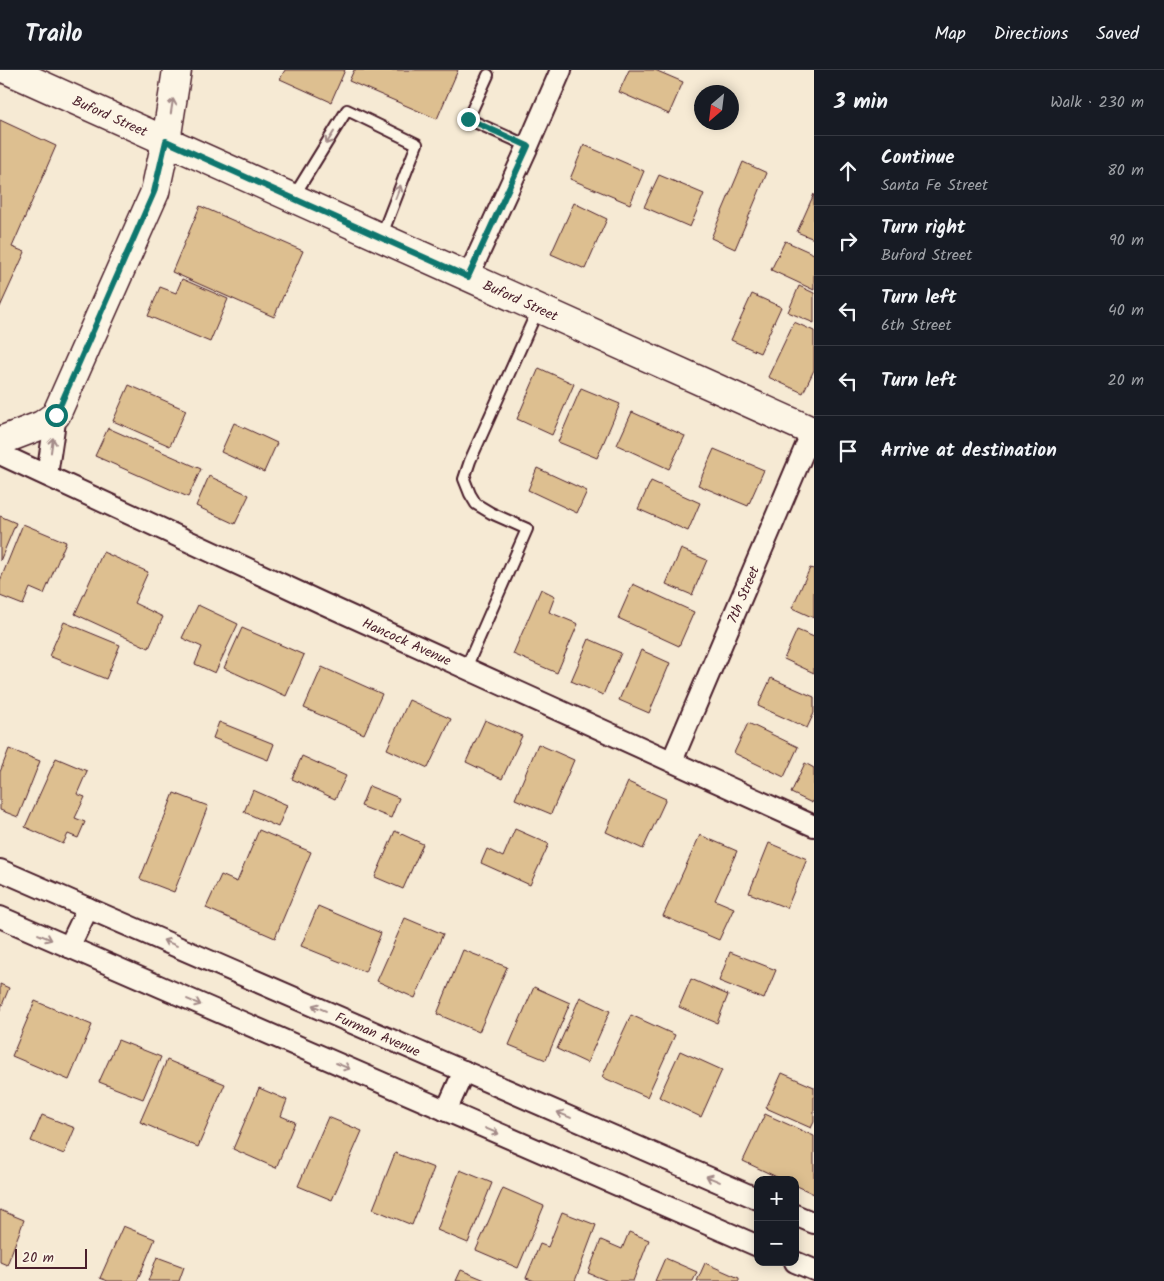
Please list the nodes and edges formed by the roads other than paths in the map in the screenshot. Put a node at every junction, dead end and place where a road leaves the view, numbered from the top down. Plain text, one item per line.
1 (8, 70) edge
2 (178, 70) edge
3 (561, 70) edge
4 (488, 76) dead end
5 (166, 141) junction
6 (528, 146) junction
7 (293, 198) junction
8 (381, 238) junction
9 (468, 277) junction
10 (538, 309) junction
11 (56, 415) junction
12 (813, 430) edge
13 (0, 441) edge
14 (0, 454) edge
15 (47, 475) junction
16 (466, 668) junction
17 (672, 761) junction
18 (814, 826) edge
19 (0, 870) edge
20 (88, 908) junction
21 (0, 918) edge
22 (69, 948) junction
23 (464, 1071) junction
24 (446, 1111) junction
25 (754, 1197) edge
26 (799, 1217) edge
27 (814, 1223) edge
28 (754, 1244) edge
29 (799, 1264) edge
30 (814, 1270) edge

1 - 5 street, Buford Street
5 -> 2 street
3 - 6 street
4 - 6 lane
5 - 7 street, Buford Street
5 - 11 street
6 - 9 street
7 - 8 street, Buford Street
8 -> 7 lane
8 - 9 street, Buford Street
9 - 10 street, Buford Street
10 - 12 street, Buford Street
10 - 16 lane
11 - 13 street
15 -> 11 street
12 - 17 street, 7th Street
14 - 15 street, Hancock Avenue
15 - 16 street, Hancock Avenue
16 - 17 street, Hancock Avenue
17 - 18 street, Hancock Avenue
19 - 20 street, Furman Avenue
20 - 22 street
23 -> 20 street, Furman Avenue
21 -> 22 street
22 -> 24 street
23 - 24 street
25 -> 23 street, Furman Avenue
24 -> 28 street
26 - 27 street
29 - 30 street

